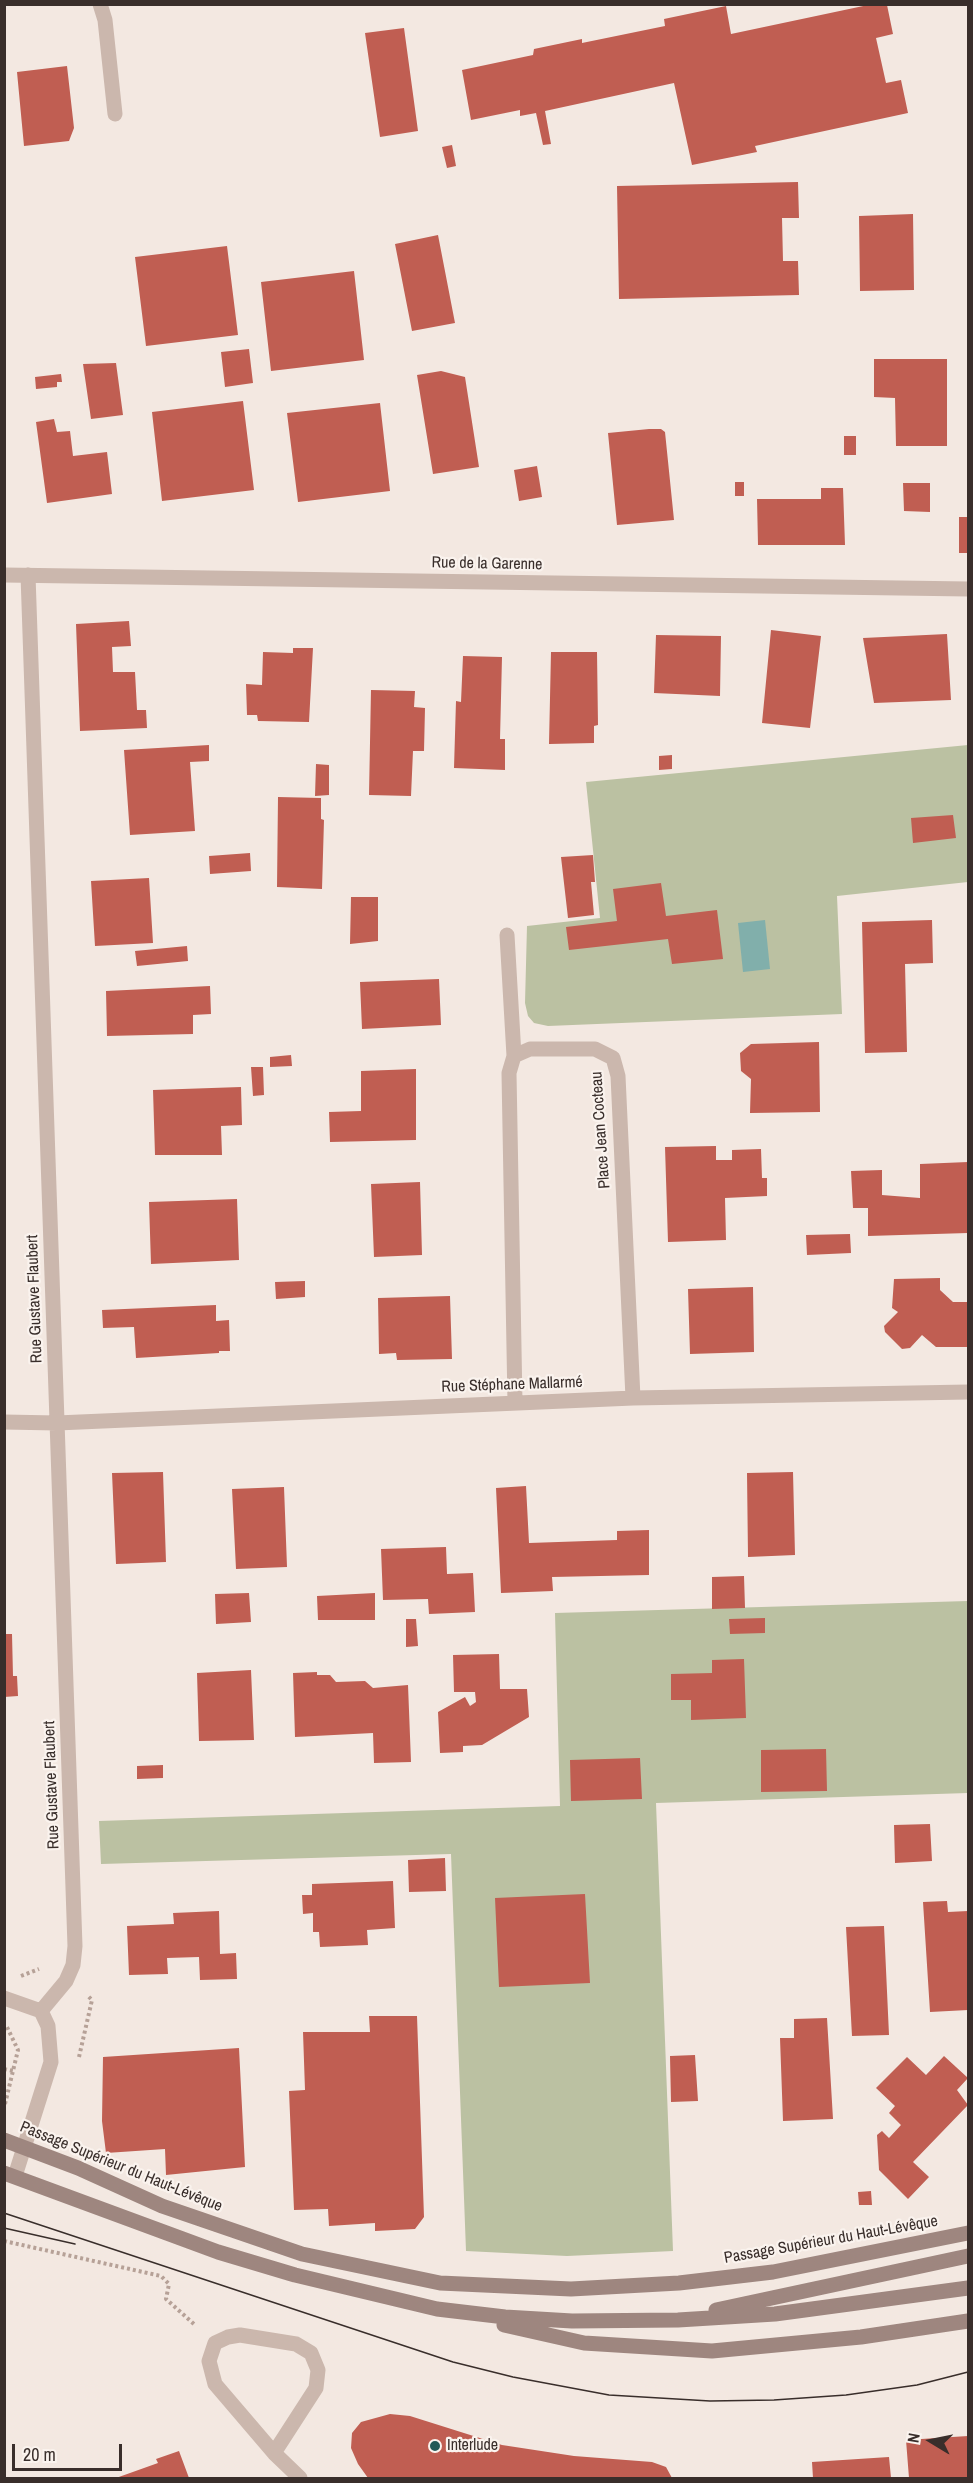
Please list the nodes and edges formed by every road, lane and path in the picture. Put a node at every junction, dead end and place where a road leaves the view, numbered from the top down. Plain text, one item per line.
1 (100, 4) edge
2 (115, 114) dead end
3 (4, 575) edge
4 (28, 575) junction
5 (969, 589) edge
6 (507, 935) dead end
7 (514, 1056) junction
8 (969, 1392) edge
9 (633, 1398) junction
10 (514, 1403) junction
11 (4, 1422) edge
12 (57, 1423) junction
13 (4, 1998) edge
14 (41, 2011) junction
15 (4, 2069) edge
16 (13, 2071) dead end
17 (4, 2140) edge
18 (26, 2148) junction
19 (10, 2174) edge
20 (969, 2233) edge
21 (4, 2241) edge
22 (969, 2256) edge
23 (969, 2288) edge
24 (437, 2309) junction
25 (678, 2320) junction
26 (969, 2321) edge
27 (215, 2343) junction
28 (274, 2452) junction
29 (300, 2478) edge

1 - 2 street
3 - 4 street, Rue de la Garenne
4 - 5 street, Rue de la Garenne
4 - 12 street, Rue Gustave Flaubert
6 - 7 street
7 - 9 street, Place Jean Cocteau
7 - 10 street
8 - 9 street, Rue Stéphane Mallarmé
9 - 10 street, Rue Stéphane Mallarmé
10 - 12 street, Rue Stéphane Mallarmé
11 - 12 street, Rue Stéphane Mallarmé
12 - 14 street, Rue Gustave Flaubert
13 - 14 street
14 - 18 street
15 - 16 path
17 - 18 main road, Passage Supérieur du Haut-Lévêque
18 - 19 street
18 - 20 main road, Passage Supérieur du Haut-Lévêque
19 - 24 main road
21 - 27 path
22 - 25 main road
23 - 25 main road
24 - 25 main road
24 - 26 main road
27 - 28 street
27 - 28 street
28 - 29 street

